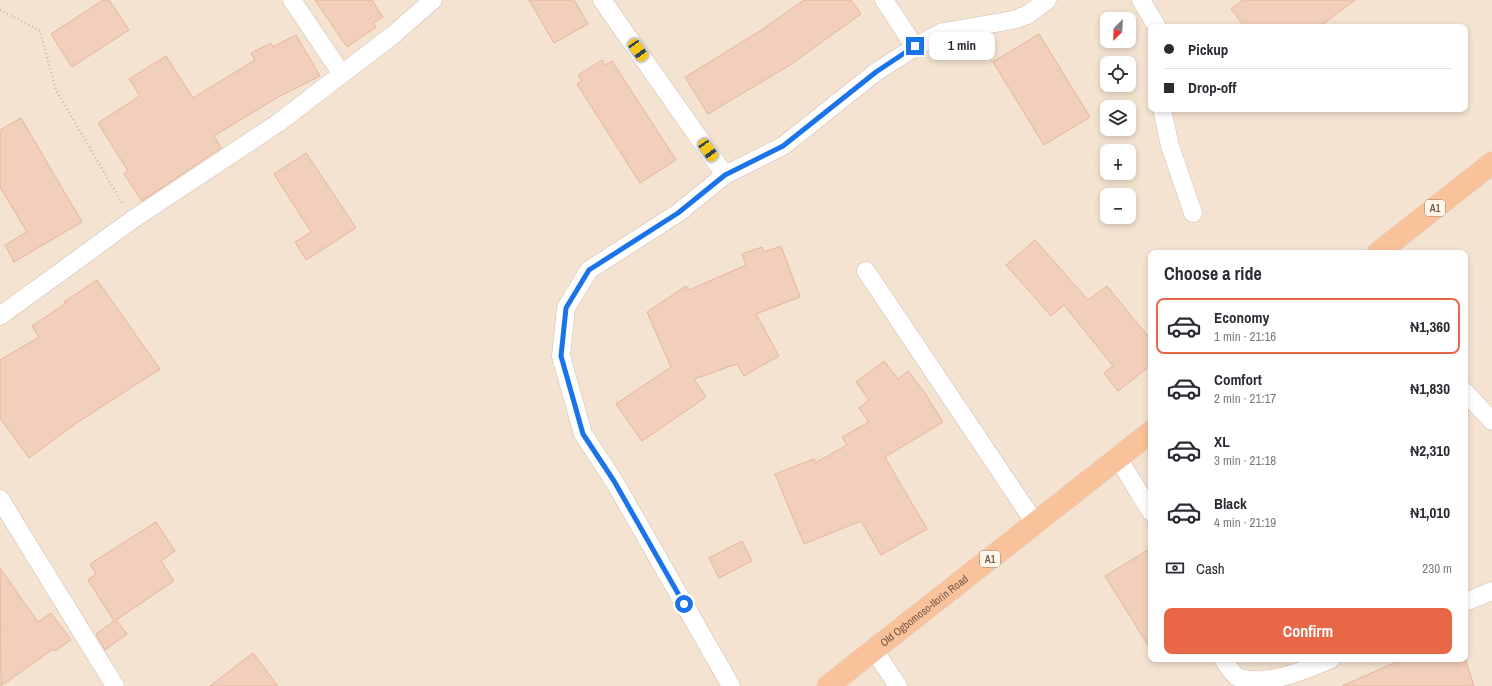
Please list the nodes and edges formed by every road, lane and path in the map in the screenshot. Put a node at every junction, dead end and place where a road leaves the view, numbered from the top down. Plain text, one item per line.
1 (292, 0) edge
2 (433, 0) edge
3 (602, 0) edge
4 (884, 0) edge
5 (1047, 0) edge
6 (1141, 0) edge
7 (0, 10) edge
8 (1155, 24) edge
9 (915, 46) junction
10 (341, 73) junction
11 (1163, 112) edge
12 (1492, 163) edge
13 (725, 175) junction
14 (1193, 213) dead end
15 (132, 220) junction
16 (1382, 250) edge
17 (866, 271) dead end
18 (0, 316) edge
19 (1468, 395) edge
20 (1492, 421) edge
21 (1148, 434) edge
22 (1118, 458) junction
23 (0, 499) edge
24 (1148, 507) edge
25 (1035, 523) junction
26 (1492, 591) edge
27 (1468, 601) edge
28 (874, 650) junction
29 (1225, 662) edge
30 (1324, 662) edge
31 (115, 686) edge
32 (731, 686) edge
33 (828, 686) edge
34 (898, 686) edge

1 - 10 street
2 - 10 street
3 - 13 street
4 - 9 street
5 - 9 street
6 - 8 street
7 - 15 path
9 - 13 street
10 - 15 street
11 - 14 street
12 - 16 highway, A1
13 - 32 street
15 - 18 street
17 - 25 street
19 - 20 street
21 - 22 highway, Old Ogbomoso-Ilorin Road / A1
22 - 24 street
22 - 25 highway, Old Ogbomoso-Ilorin Road / A1
23 - 31 street
25 - 28 highway, Old Ogbomoso-Ilorin Road / A1
26 - 27 street
28 - 33 highway, Old Ogbomoso-Ilorin Road / A1
28 - 34 street
29 - 30 street

